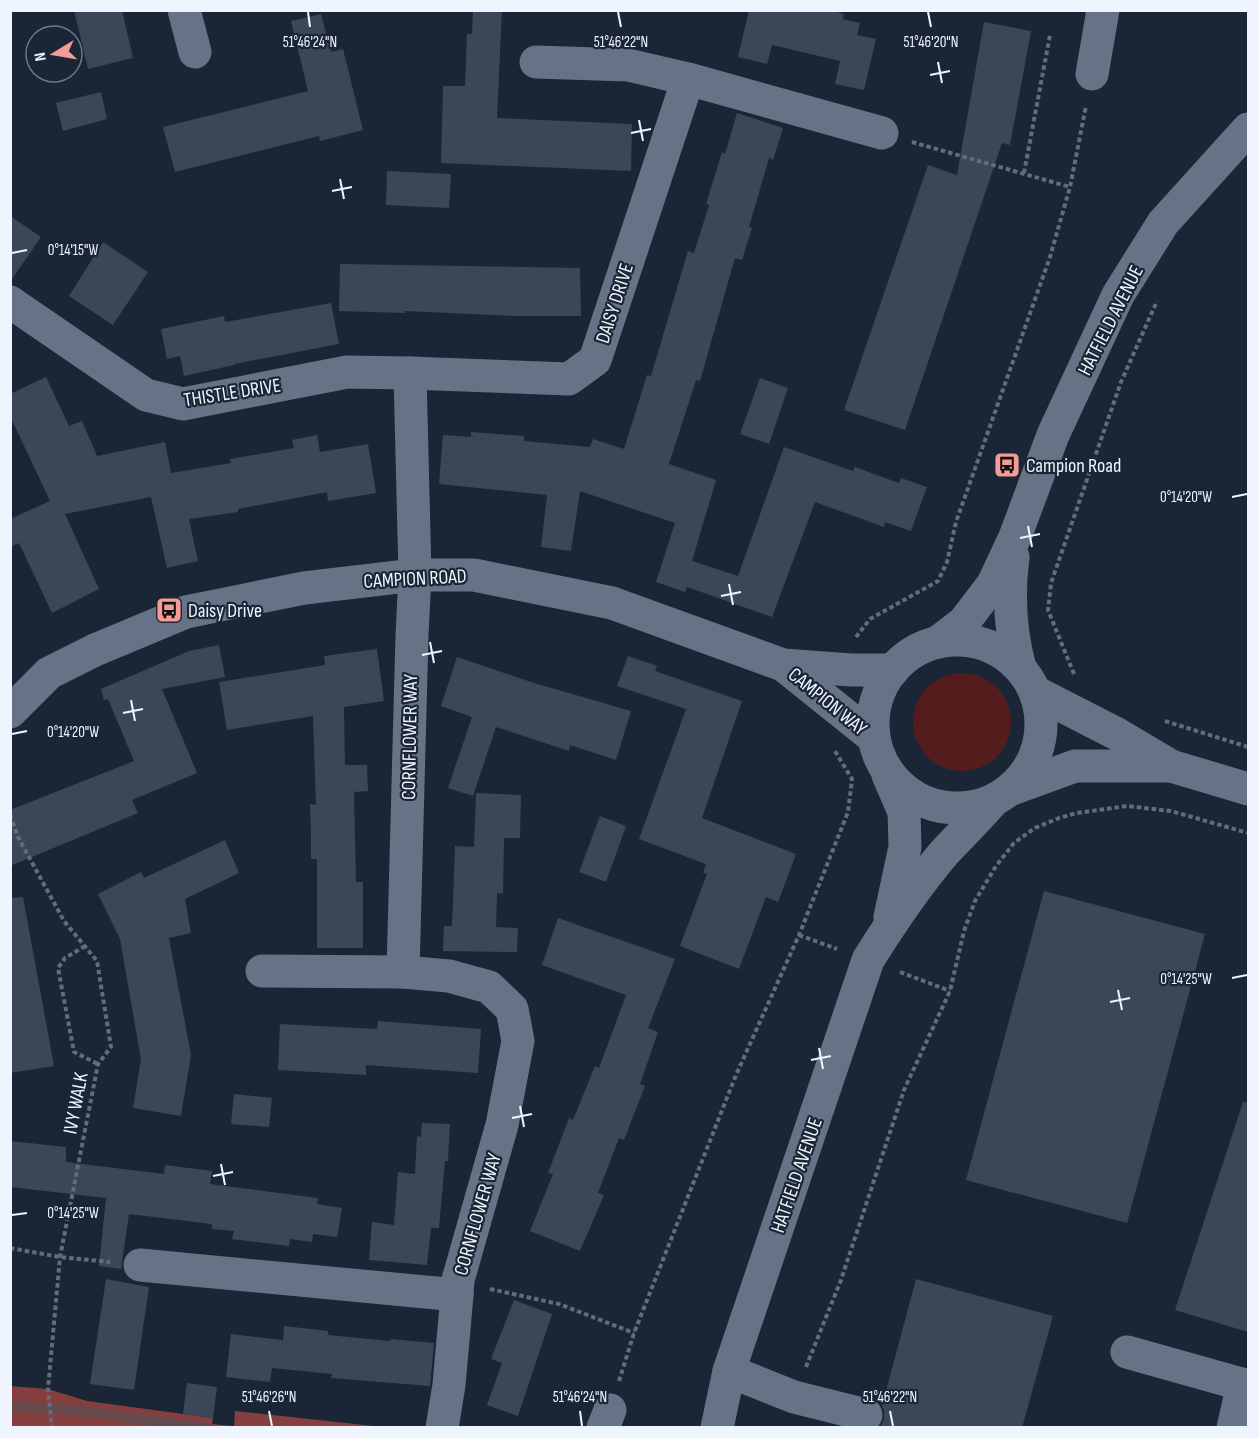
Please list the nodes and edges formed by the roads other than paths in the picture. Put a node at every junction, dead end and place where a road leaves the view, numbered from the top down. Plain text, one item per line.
1 (184, 10) edge
2 (1103, 10) edge
3 (195, 52) dead end
4 (536, 62) dead end
5 (1092, 74) dead end
6 (688, 79) junction
7 (1248, 129) edge
8 (882, 133) road end
9 (10, 302) edge
10 (410, 373) junction
11 (1015, 537) junction
12 (415, 574) junction
13 (938, 642) junction
14 (783, 665) junction
15 (1020, 668) junction
16 (893, 670) junction
17 (49, 673) junction
18 (10, 678) edge
19 (1039, 694) junction
20 (10, 712) edge
21 (879, 752) junction
22 (1171, 766) junction
23 (1248, 789) edge
24 (1002, 795) junction
25 (888, 927) junction
26 (262, 971) dead end
27 (403, 972) junction
28 (140, 1266) road end
29 (457, 1288) junction
30 (1127, 1352) dead end
31 (729, 1371) junction
32 (1246, 1385) edge
33 (866, 1415) dead end
34 (442, 1428) edge
35 (717, 1428) edge
36 (1233, 1428) edge

1 - 3 street
2 - 5 street
4 - 6 street
6 - 8 street
6 - 10 street, DAISY DRIVE
7 - 11 street, HATFIELD AVENUE
9 - 10 street, THISTLE DRIVE
10 - 12 street
11 - 13 street, HATFIELD AVENUE
11 - 15 street, HATFIELD AVENUE
12 - 14 street, CAMPION ROAD
12 - 17 street, CAMPION ROAD
12 - 27 street, CORNFLOWER WAY
13 - 15 street
13 - 16 street
14 - 16 street, CAMPION WAY
14 - 21 street, CAMPION WAY
15 - 19 street
16 - 21 street
17 - 18 street, CAMPION ROAD
17 - 20 street, CAMPION ROAD
19 - 22 street
19 - 24 street
21 - 24 street
21 - 25 street, HATFIELD AVENUE
22 - 23 street
22 - 24 street
24 - 25 street, HATFIELD AVENUE
25 - 31 street, HATFIELD AVENUE
26 - 27 street, CORNFLOWER WAY
27 - 29 street, CORNFLOWER WAY
28 - 29 street, CORNFLOWER WAY
29 - 34 street
30 - 32 street
31 - 33 street
31 - 35 street, HATFIELD AVENUE
32 - 36 street

